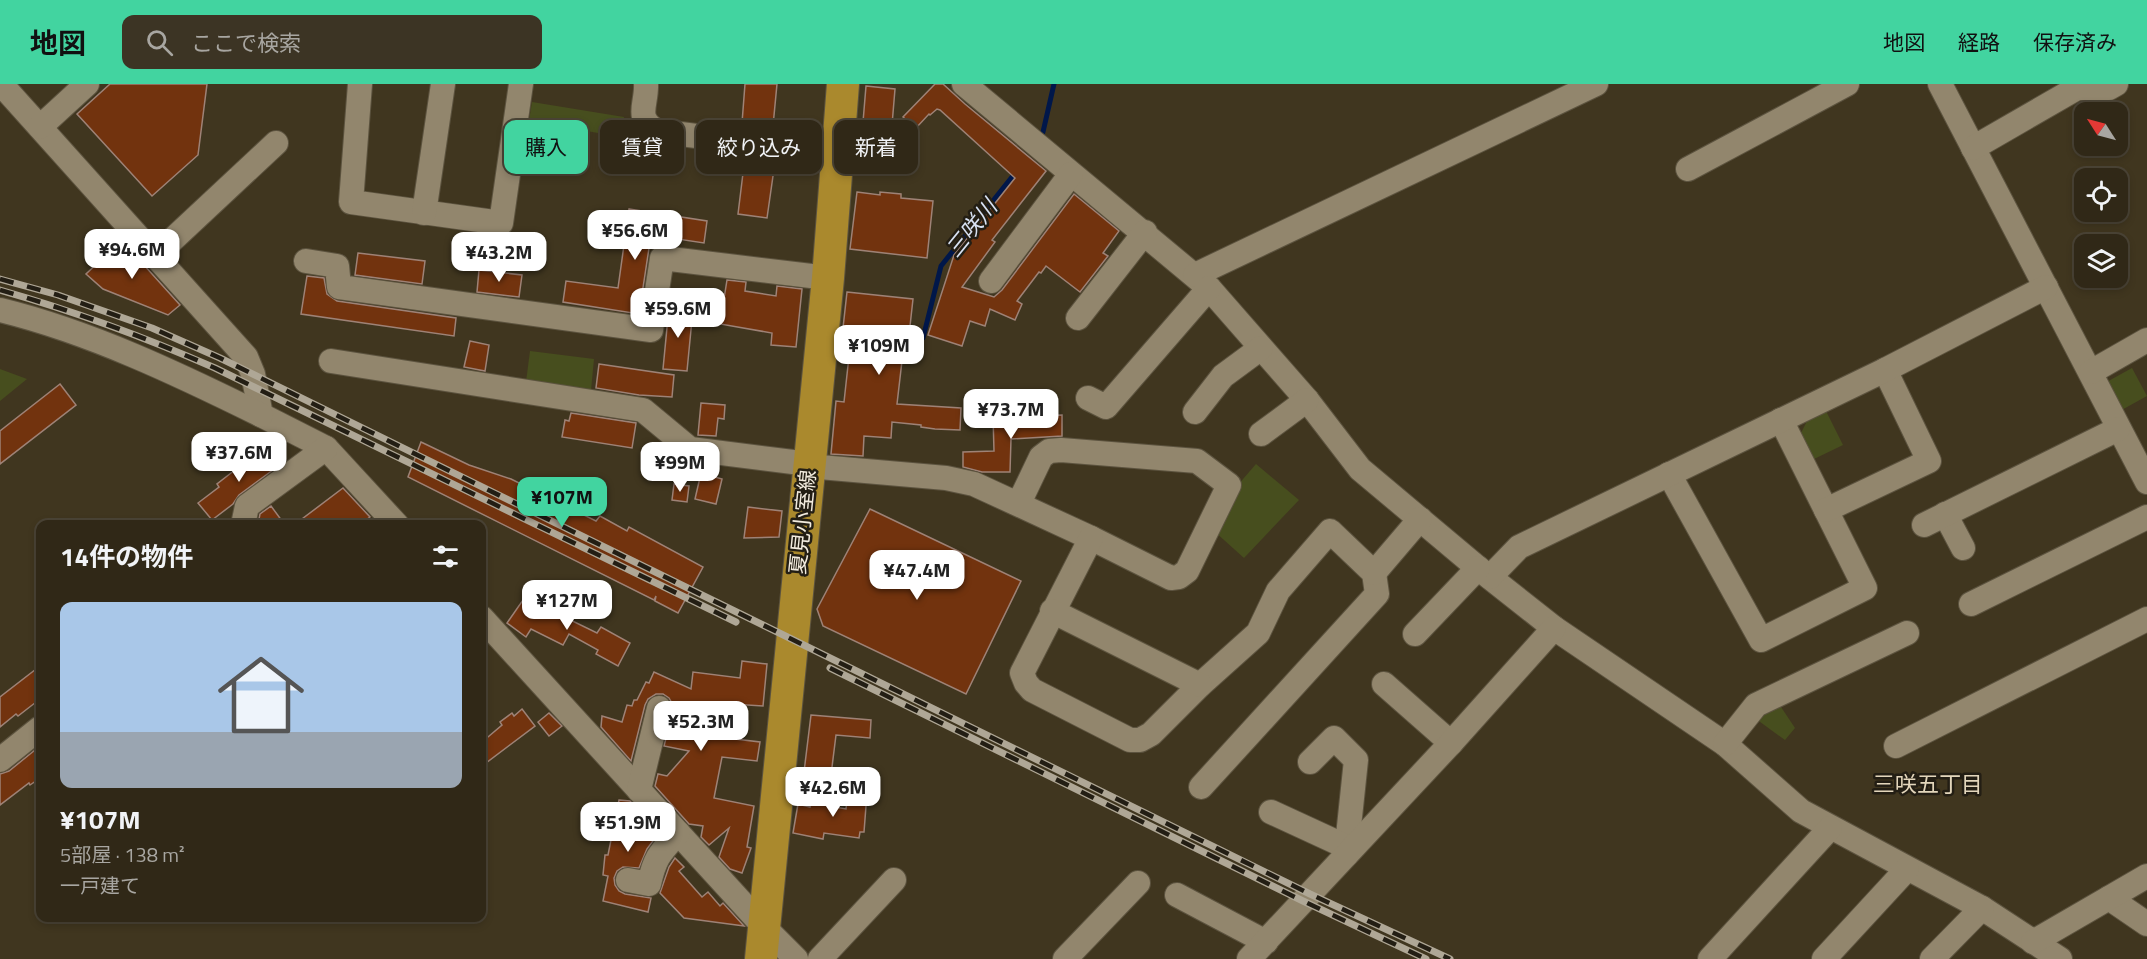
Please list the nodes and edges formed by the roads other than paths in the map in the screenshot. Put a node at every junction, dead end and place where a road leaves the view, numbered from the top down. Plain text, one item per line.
1 (1, 84) edge
2 (87, 84) edge
3 (360, 84) edge
4 (443, 84) edge
5 (521, 84) edge
6 (646, 84) edge
7 (843, 84) edge
8 (964, 84) edge
9 (1596, 84) edge
10 (1847, 84) edge
11 (1940, 84) edge
12 (2116, 84) edge
13 (840, 120) edge
14 (40, 128) junction
15 (276, 143) dead end
16 (1973, 148) junction
17 (834, 154) edge
18 (1688, 169) dead end
19 (836, 174) edge
20 (1071, 174) junction
21 (424, 213) junction
22 (1144, 232) junction
23 (155, 255) junction
24 (306, 261) dead end
25 (828, 278) junction
26 (991, 281) dead end
27 (1202, 281) junction
28 (2046, 287) junction
29 (6, 317) edge
30 (1078, 318) dead end
31 (2147, 340) edge
32 (1261, 348) junction
33 (331, 361) dead end
34 (1885, 370) junction
35 (2091, 372) junction
36 (1088, 398) dead end
37 (1307, 400) junction
38 (1195, 412) dead end
39 (261, 415) junction
40 (1781, 420) junction
41 (2118, 429) junction
42 (1261, 434) dead end
43 (326, 448) junction
44 (2139, 448) edge
45 (808, 465) junction
46 (1669, 474) junction
47 (2147, 483) edge
48 (1018, 503) junction
49 (1826, 510) junction
50 (2147, 517) edge
51 (1420, 519) junction
52 (244, 520) edge
53 (392, 520) edge
54 (1091, 537) junction
55 (1963, 548) dead end
56 (1484, 572) junction
57 (1374, 573) junction
58 (1971, 604) dead end
59 (1052, 611) junction
60 (2147, 619) edge
61 (486, 622) edge
62 (1554, 628) junction
63 (1907, 633) dead end
64 (1415, 634) dead end
65 (1384, 684) dead end
66 (1200, 685) junction
67 (659, 708) dead end
68 (36, 731) edge
69 (1451, 743) junction
70 (1725, 744) junction
71 (1896, 746) dead end
72 (0, 760) edge
73 (1310, 762) dead end
74 (1201, 787) dead end
75 (639, 790) junction
76 (1271, 812) dead end
77 (1830, 828) junction
78 (678, 833) junction
79 (1347, 851) junction
80 (1907, 869) junction
81 (2147, 876) edge
82 (628, 880) dead end
83 (894, 880) dead end
84 (1138, 883) dead end
85 (1177, 895) dead end
86 (2109, 898) junction
87 (1982, 908) junction
88 (2147, 924) edge
89 (764, 927) junction
90 (2033, 942) junction
91 (1257, 951) edge
92 (761, 959) edge
93 (796, 959) edge
94 (820, 959) edge
95 (1065, 959) edge
96 (1710, 959) edge
97 (1824, 959) edge
98 (1932, 959) edge
99 (2060, 959) edge

1 - 14 street
2 - 14 street
3 - 21 street
4 - 21 street
5 - 21 street
6 - 17 street
7 - 13 main road, 夏見小室線
8 - 20 street
9 - 27 street
10 - 18 street
11 - 16 street
12 - 16 street
14 - 23 street
15 - 23 street
16 - 28 street
19 - 25 main road, 夏見小室線
20 - 22 street
20 - 26 street
22 - 27 street
22 - 30 street
23 - 39 street
24 - 25 street
25 - 45 main road, 夏見小室線
27 - 32 street
27 - 36 street
28 - 34 street
28 - 35 street
29 - 39 street
31 - 35 street
32 - 37 street
32 - 38 street
33 - 45 street
34 - 40 street
34 - 49 street
35 - 41 street
37 - 42 street
37 - 51 street
39 - 43 street
40 - 46 street
40 - 49 street
41 - 44 street
41 - 55 street
43 - 52 street
43 - 53 street
44 - 47 street
45 - 48 street
45 - 89 main road, 夏見小室線
46 - 49 street
46 - 56 street
48 - 54 street
48 - 54 street
50 - 58 street
51 - 56 street
51 - 57 street
54 - 59 street
56 - 62 street
56 - 64 street
57 - 66 street
57 - 74 street
59 - 66 street
59 - 66 street
60 - 71 street
61 - 75 street
62 - 69 street
62 - 70 street
63 - 70 street
65 - 69 street
67 - 75 street
68 - 72 street
69 - 79 street
70 - 77 street
73 - 79 street
75 - 78 street
76 - 79 street
77 - 80 street
77 - 96 street
78 - 82 street
78 - 89 street
79 - 91 street
80 - 87 street
80 - 97 street
81 - 86 street
83 - 94 street
84 - 95 street
85 - 91 street
86 - 88 street
86 - 90 street
87 - 90 street
87 - 98 street
89 - 92 main road, 夏見小室線
89 - 93 street
90 - 99 street

